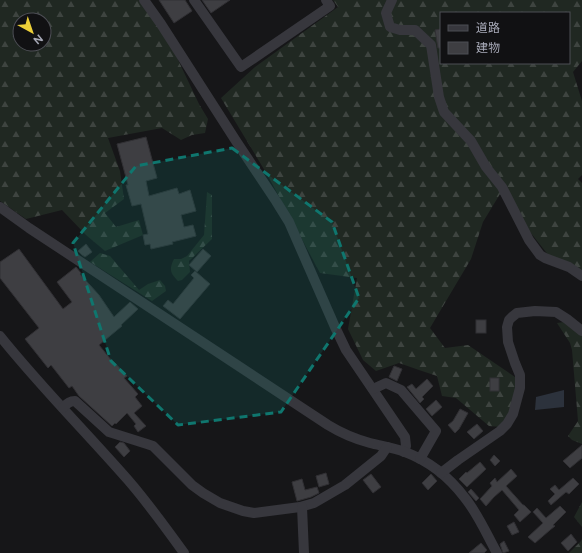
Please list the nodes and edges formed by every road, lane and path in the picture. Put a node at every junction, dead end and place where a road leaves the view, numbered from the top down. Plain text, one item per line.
1 (144, 0) edge
2 (194, 0) edge
3 (326, 0) edge
4 (392, 0) edge
5 (0, 207) edge
6 (582, 276) edge
7 (582, 331) edge
8 (0, 336) edge
9 (372, 389) junction
10 (63, 408) junction
11 (110, 433) junction
12 (97, 445) junction
13 (387, 447) junction
14 (404, 452) junction
15 (420, 459) junction
16 (441, 473) junction
17 (302, 507) junction
18 (184, 553) edge
19 (304, 553) edge
20 (498, 553) edge

1 - 9 street
2 - 3 street
4 - 6 street
5 - 13 street
7 - 16 street
8 - 10 street
9 - 14 street
9 - 15 street
10 - 11 street
10 - 12 street
11 - 12 street
11 - 17 street
12 - 18 street
13 - 14 street
13 - 17 street
14 - 15 street
15 - 16 street
16 - 20 street
17 - 19 street

